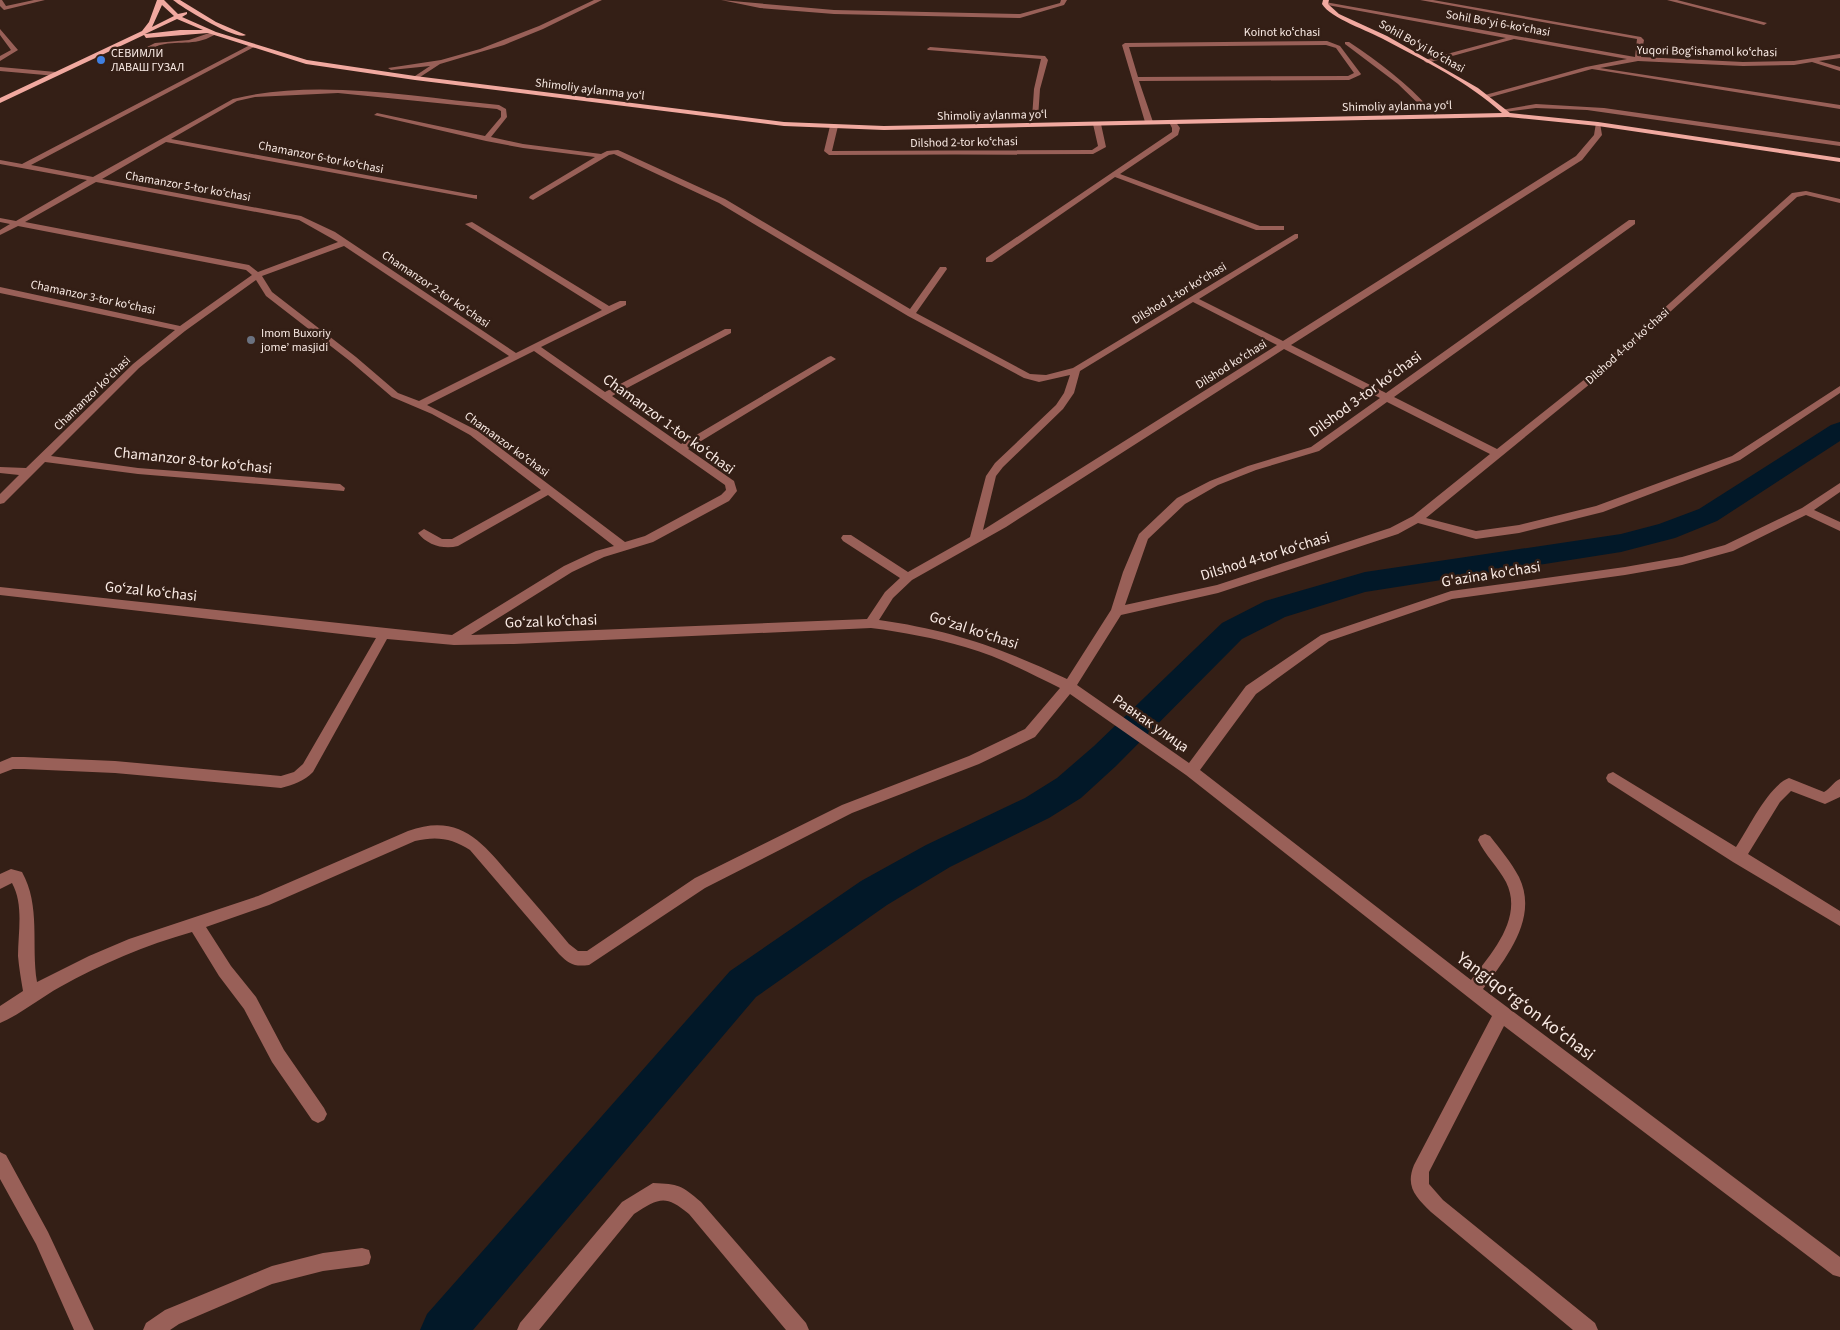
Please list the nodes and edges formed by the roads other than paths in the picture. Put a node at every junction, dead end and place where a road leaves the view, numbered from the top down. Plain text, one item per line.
1 (42, 0) edge
2 (160, 0) edge
3 (176, 0) edge
4 (599, 0) edge
5 (724, 0) edge
6 (729, 0) edge
7 (1064, 0) edge
8 (1423, 0) edge
9 (1670, 0) edge
10 (0, 2) edge
11 (1325, 2) edge
12 (2, 8) edge
13 (192, 10) junction
14 (178, 17) junction
15 (1764, 23) dead end
16 (0, 31) edge
17 (214, 33) junction
18 (143, 34) junction
19 (1515, 37) junction
20 (134, 38) junction
21 (177, 43) junction
22 (1347, 43) dead end
23 (252, 46) junction
24 (930, 49) dead end
25 (1840, 56) edge
26 (128, 58) dead end
27 (0, 60) edge
28 (142, 60) dead end
29 (1638, 60) junction
30 (1811, 60) junction
31 (1427, 61) junction
32 (442, 62) junction
33 (391, 68) junction
34 (1588, 68) junction
35 (1840, 69) edge
36 (2, 70) edge
37 (423, 72) junction
38 (56, 74) junction
39 (414, 78) junction
40 (1136, 79) junction
41 (1487, 96) junction
42 (0, 101) edge
43 (689, 105) junction
44 (1840, 107) edge
45 (685, 112) junction
46 (1429, 112) junction
47 (1506, 113) junction
48 (377, 115) dead end
49 (1035, 118) junction
50 (1148, 119) junction
51 (1173, 122) junction
52 (1097, 124) junction
53 (1598, 124) junction
54 (834, 126) junction
55 (486, 139) junction
56 (165, 140) junction
57 (1840, 144) edge
58 (1840, 155) edge
59 (602, 156) junction
60 (1840, 160) edge
61 (0, 162) edge
62 (22, 166) junction
63 (1114, 174) junction
64 (90, 181) junction
65 (474, 197) dead end
66 (533, 198) dead end
67 (1840, 201) edge
68 (0, 220) edge
69 (1632, 222) dead end
70 (18, 223) junction
71 (469, 224) dead end
72 (1281, 228) dead end
73 (0, 233) edge
74 (1295, 236) dead end
75 (343, 243) junction
76 (989, 260) dead end
77 (943, 269) dead end
78 (257, 275) junction
79 (0, 290) edge
80 (1194, 299) junction
81 (623, 303) dead end
82 (609, 310) junction
83 (911, 314) junction
84 (182, 329) junction
85 (728, 331) dead end
86 (1285, 344) junction
87 (536, 348) junction
88 (515, 356) junction
89 (831, 359) dead end
90 (1076, 370) junction
91 (1840, 389) edge
92 (604, 396) junction
93 (1387, 397) junction
94 (419, 405) junction
95 (680, 449) junction
96 (1498, 454) junction
97 (44, 458) junction
98 (0, 470) edge
99 (29, 472) junction
100 (1840, 487) edge
101 (340, 488) dead end
102 (549, 490) junction
103 (0, 500) edge
104 (1806, 511) junction
105 (1417, 519) junction
106 (1840, 527) edge
107 (424, 533) dead end
108 (847, 538) dead end
109 (975, 540) junction
110 (623, 546) junction
111 (908, 577) junction
112 (0, 591) edge
113 (1117, 611) junction
114 (871, 623) junction
115 (384, 634) junction
116 (454, 640) junction
117 (1069, 686) junction
118 (1091, 700) joint
119 (0, 768) edge
120 (1191, 771) junction
121 (1613, 778) dead end
122 (1840, 785) edge
123 (1485, 840) dead end
124 (1738, 857) junction
125 (0, 882) edge
126 (1840, 919) edge
127 (196, 923) junction
128 (1472, 991) junction
129 (31, 993) junction
130 (1502, 1014) junction
131 (0, 1015) edge
132 (318, 1114) dead end
133 (0, 1161) edge
134 (362, 1257) dead end
135 (1840, 1268) edge
136 (84, 1330) edge
137 (153, 1330) edge
138 (527, 1330) edge
139 (799, 1330) edge
140 (1588, 1330) edge

1 - 12 street
2 - 14 main road, Shimoliy aylanma yoʻl
2 - 18 main road
3 - 13 main road, Shimoliy aylanma yoʻl
4 - 32 street
5 - 6 street
6 - 7 street
8 - 29 street
9 - 15 street
10 - 12 street
11 - 19 street, Sohil Boʻyi 6-koʻchasi
11 - 31 main road, Sohil Boʻyi koʻchasi
13 - 14 main road
13 - 33 main road, Shimoliy aylanma yoʻl
14 - 17 main road, Shimoliy aylanma yoʻl
14 - 18 main road
16 - 27 street
17 - 20 main road
17 - 21 street
17 - 23 main road, Shimoliy aylanma yoʻl
18 - 20 main road
19 - 29 street, Sohil Boʻyi 6-koʻchasi
19 - 31 street
20 - 38 main road
21 - 26 street
21 - 28 street
22 - 46 street
23 - 39 main road, Shimoliy aylanma yoʻl
23 - 62 street
24 - 49 street
25 - 30 street, Yuqori Bogʻishamol koʻchasi
27 - 36 street
29 - 30 street, Yuqori Bogʻishamol koʻchasi
29 - 34 street, Yuqori Bogʻishamol koʻchasi
30 - 35 street
31 - 41 main road, Sohil Boʻyi koʻchasi
32 - 33 street
32 - 37 street
33 - 37 main road, Shimoliy aylanma yoʻl
34 - 41 street, Yuqori Bogʻishamol koʻchasi
34 - 44 street
36 - 38 street
37 - 39 street
37 - 43 main road, Shimoliy aylanma yoʻl
38 - 42 main road
39 - 45 main road, Shimoliy aylanma yoʻl
40 - 40 street, Koinot koʻchasi
40 - 50 street, Koinot koʻchasi
41 - 47 main road, Sohil Boʻyi koʻchasi
43 - 45 main road
43 - 49 main road, Shimoliy aylanma yoʻl
45 - 54 main road, Shimoliy aylanma yoʻl
46 - 47 main road, Shimoliy aylanma yoʻl
46 - 50 main road, Shimoliy aylanma yoʻl
47 - 51 main road, Shimoliy aylanma yoʻl
47 - 53 main road, Shimoliy aylanma yoʻl
47 - 57 street
47 - 58 main road, Shimoliy aylanma yoʻl
48 - 55 street, Dilshod 1-tor koʻchasi
49 - 50 main road, Shimoliy aylanma yoʻl
50 - 51 main road, Shimoliy aylanma yoʻl
50 - 52 main road, Shimoliy aylanma yoʻl
51 - 63 street
52 - 54 main road, Shimoliy aylanma yoʻl
52 - 54 street, Dilshod 2-tor koʻchasi
53 - 60 main road, Shimoliy aylanma yoʻl
53 - 86 street, Dilshod koʻchasi
55 - 56 street
55 - 59 street, Dilshod 1-tor koʻchasi
56 - 64 street
56 - 65 street, Chamanzor 6-tor koʻchasi
59 - 66 street
59 - 83 street, Dilshod 1-tor koʻchasi
61 - 62 street, Chamanzor 5-tor koʻchasi
62 - 64 street, Chamanzor 5-tor koʻchasi
63 - 72 street
63 - 76 street
64 - 70 street
64 - 75 street, Chamanzor 5-tor koʻchasi
67 - 96 street, Dilshod 4-tor koʻchasi
68 - 70 street
69 - 93 street, Dilshod 3-tor koʻchasi
70 - 73 street
70 - 78 street
71 - 82 street
74 - 80 street, Dilshod 1-tor koʻchasi
75 - 78 street, Chamanzor koʻchasi
75 - 88 street, Chamanzor 2-tor koʻchasi
77 - 83 street
78 - 84 street, Chamanzor koʻchasi
78 - 94 street, Chamanzor koʻchasi
79 - 84 street, Chamanzor 3-tor koʻchasi
80 - 86 street
80 - 90 street, Dilshod 1-tor koʻchasi
81 - 82 street
82 - 87 street
83 - 90 street, Dilshod 1-tor koʻchasi
84 - 97 street, Chamanzor koʻchasi
85 - 92 street
86 - 93 street
86 - 109 street, Dilshod koʻchasi
87 - 88 street
87 - 92 street, Chamanzor 1-tor koʻchasi
88 - 94 street
89 - 95 street
90 - 109 street
91 - 105 street
92 - 95 street, Chamanzor 1-tor koʻchasi
93 - 96 street
93 - 113 street, Dilshod 3-tor koʻchasi
94 - 102 street, Chamanzor koʻchasi
95 - 110 street, Chamanzor 1-tor koʻchasi
96 - 105 street, Dilshod 4-tor koʻchasi
97 - 99 street, Chamanzor koʻchasi
97 - 101 street, Chamanzor 8-tor koʻchasi
98 - 99 street
99 - 103 street, Chamanzor koʻchasi
100 - 104 street, G'azina ko'chasi
102 - 107 street
102 - 110 street, Chamanzor koʻchasi
104 - 106 street
104 - 120 street, G'azina ko'chasi
105 - 113 street, Dilshod 4-tor koʻchasi
108 - 111 street
109 - 111 street, Dilshod koʻchasi
110 - 116 street
111 - 114 street, Dilshod koʻchasi
112 - 115 street, Goʻzal koʻchasi
113 - 117 street, Dilshod 3-tor koʻchasi
114 - 116 street, Goʻzal koʻchasi
114 - 117 street, Goʻzal koʻchasi
115 - 116 street, Goʻzal koʻchasi
115 - 119 street
117 - 118 street, Goʻzal koʻchasi
117 - 127 street, Dilshod 3-tor koʻchasi
118 - 120 street, Равнак улица
120 - 128 street, Yangiqoʻrgʻon koʻchasi
121 - 124 street
122 - 124 street
123 - 128 street
124 - 126 street
125 - 129 street
127 - 129 street, Dilshod 3-tor koʻchasi
127 - 132 street
128 - 130 street, Yangiqoʻrgʻon koʻchasi
129 - 131 street, Dilshod 3-tor koʻchasi
130 - 135 street, Yangiqoʻrgʻon koʻchasi
130 - 140 street
133 - 136 street
134 - 137 street
138 - 139 street

